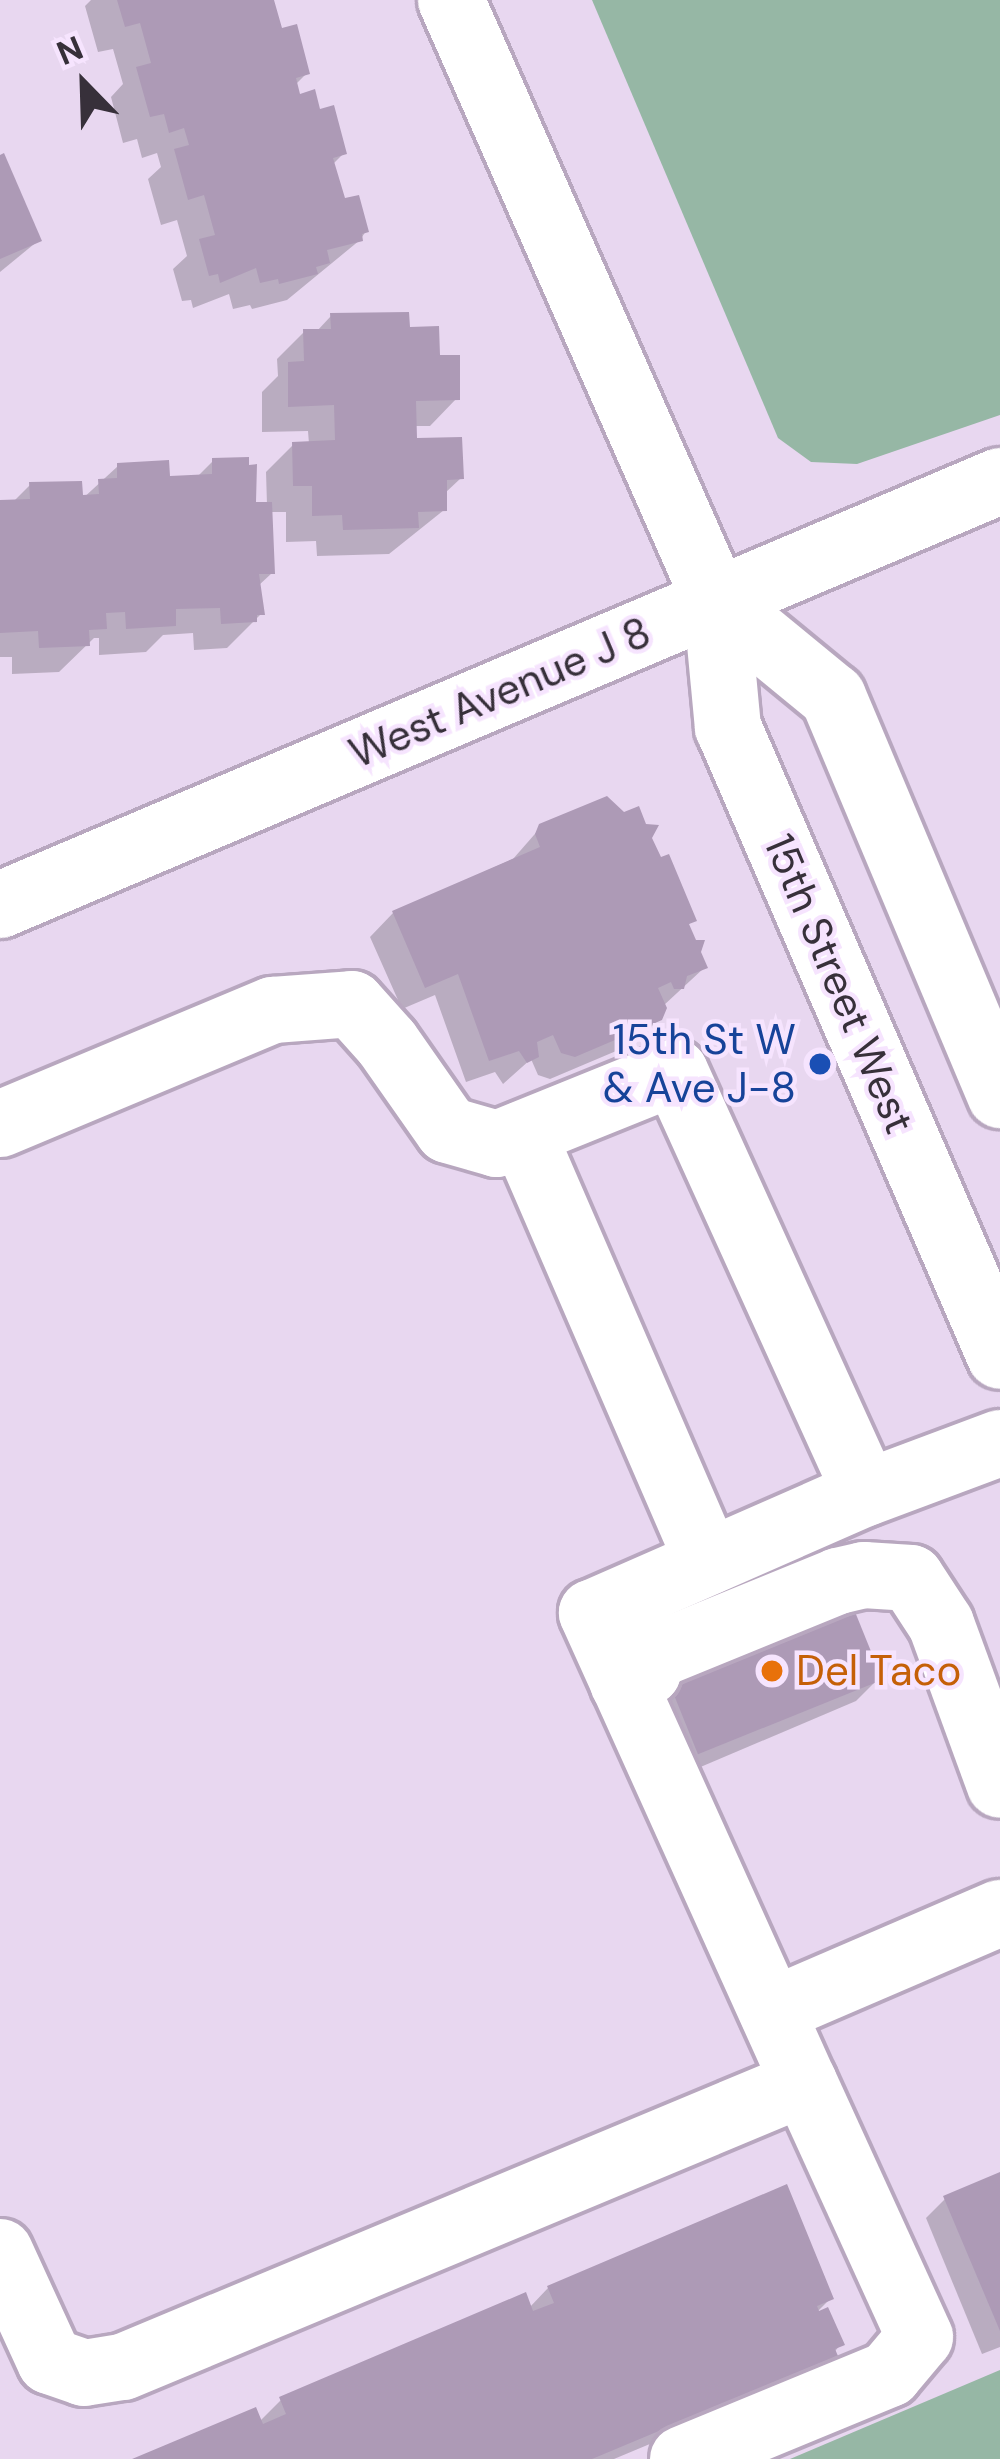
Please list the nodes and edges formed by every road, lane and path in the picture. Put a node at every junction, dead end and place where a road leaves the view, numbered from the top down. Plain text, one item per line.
1 (451, 0) edge
2 (1000, 481) edge
3 (716, 602) junction
4 (0, 905) edge
5 (1000, 1095) edge
6 (0, 1124) edge
7 (523, 1134) junction
8 (1000, 1357) edge
9 (1000, 1443) edge
10 (866, 1493) junction
11 (708, 1562) junction
12 (623, 1683) junction
13 (990, 1762) edge
14 (1000, 1913) edge
15 (772, 2011) junction
16 (804, 2084) junction
17 (0, 2252) edge
18 (683, 2459) edge

1 - 3 street, 15th Street West
2 - 3 street, West Avenue J 8
3 - 4 street, West Avenue J 8
3 - 5 street, 15th Street West
3 - 8 street, 15th Street West
6 - 7 street
7 - 10 street
7 - 11 street
9 - 10 street
10 - 11 street
11 - 12 street
12 - 13 street
12 - 15 street
14 - 15 street
15 - 16 street
16 - 17 street
16 - 18 street

